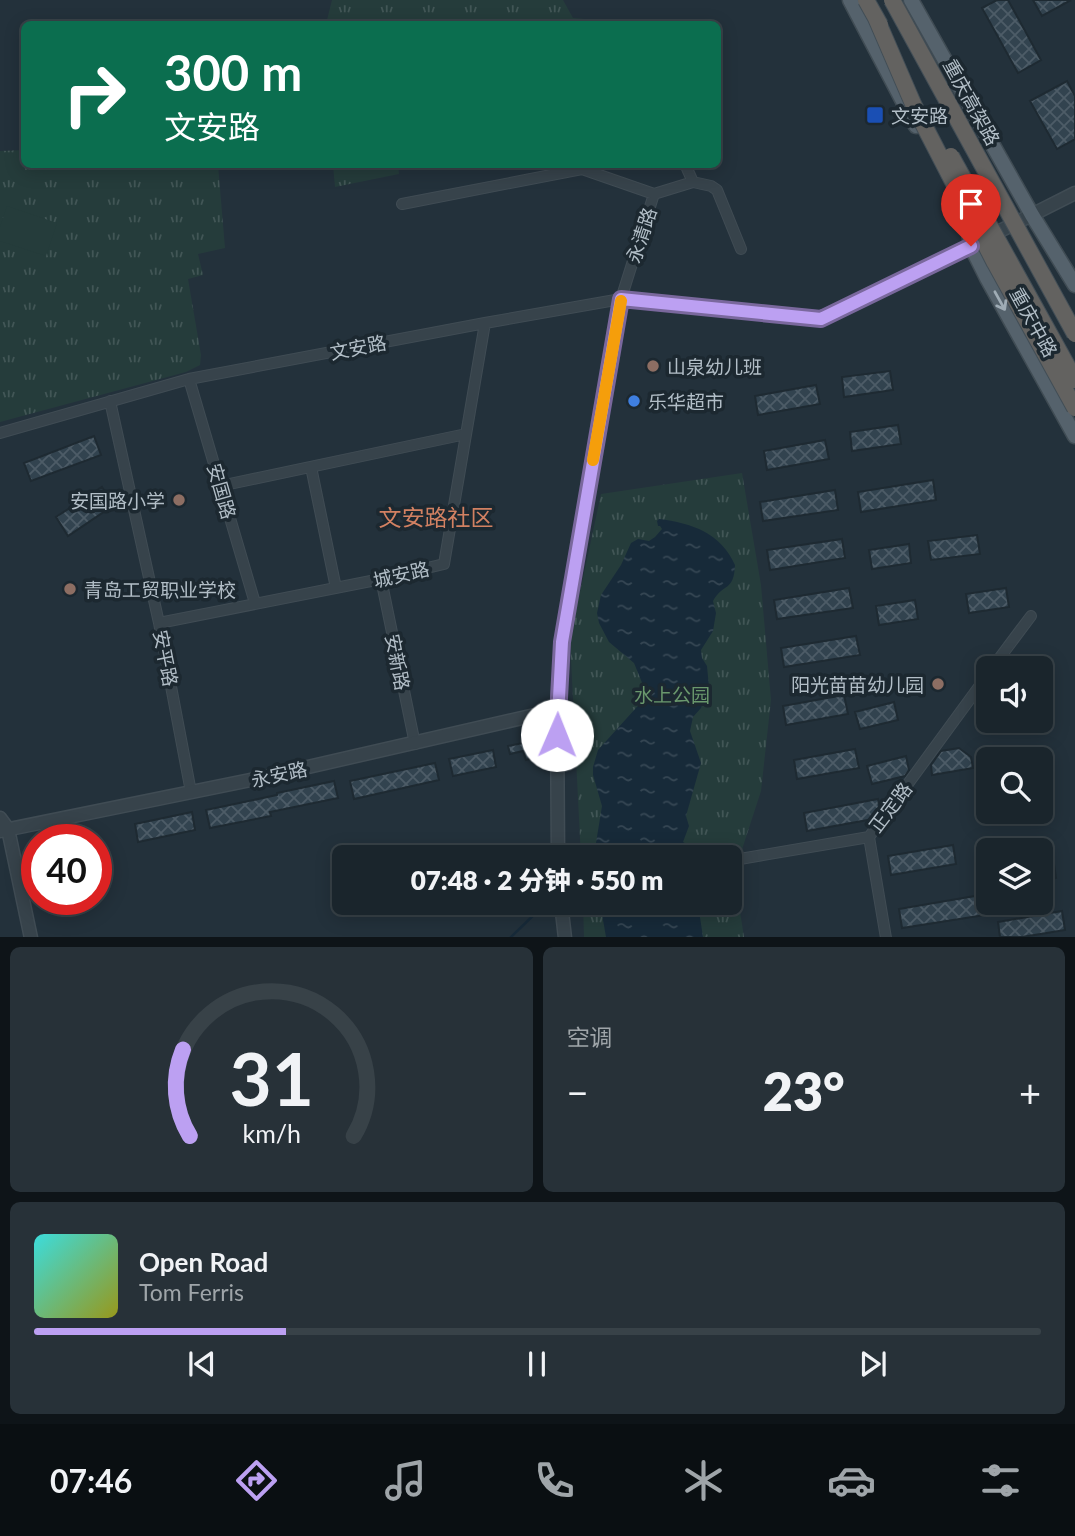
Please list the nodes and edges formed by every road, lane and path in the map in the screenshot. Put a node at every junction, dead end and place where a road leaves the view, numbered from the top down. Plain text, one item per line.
1 (850, 0) edge
2 (866, 0) edge
3 (900, 3) edge
4 (876, 18) junction
5 (585, 168) edge
6 (687, 168) edge
7 (582, 169) junction
8 (693, 182) junction
9 (1075, 193) edge
10 (654, 194) junction
11 (402, 204) dead end
12 (1032, 215) junction
13 (971, 246) junction
14 (741, 249) dead end
15 (1075, 285) edge
16 (621, 299) junction
17 (1075, 312) edge
18 (485, 323) junction
19 (1075, 334) edge
20 (189, 379) junction
21 (1075, 380) edge
22 (110, 401) junction
23 (1075, 408) edge
24 (0, 433) edge
25 (466, 434) junction
26 (1075, 436) edge
27 (311, 467) junction
28 (220, 486) junction
29 (381, 579) junction
30 (336, 588) junction
31 (255, 603) junction
32 (1031, 616) dead end
33 (159, 623) junction
34 (1001, 656) edge
35 (976, 690) edge
36 (557, 710) junction
37 (415, 744) junction
38 (191, 792) junction
39 (0, 818) edge
40 (4, 830) edge
41 (869, 836) junction
42 (558, 845) edge
43 (742, 859) edge
44 (562, 915) edge
45 (31, 937) edge
46 (565, 937) edge
47 (886, 937) edge

1 - 13 main road, 重庆中路
2 - 4 highway, bridge
3 - 12 main road
3 - 17 highway, bridge
3 - 19 highway, 重庆高架路, bridge
4 - 21 highway, bridge
4 - 23 highway, bridge
5 - 7 street
6 - 8 street
7 - 10 street
7 - 11 street
8 - 10 street
8 - 14 street
9 - 12 street, 文安路
10 - 16 street, 永清路
12 - 13 street, 文安路
12 - 15 main road
13 - 16 street, 文安路
13 -> 26 main road, 重庆中路
16 - 18 street, 文安路
16 - 36 street, 永清路
18 - 20 street, 文安路
18 - 25 street, 城安路
20 - 22 street, 文安路
20 - 28 street, 安国路
22 - 24 street, 文安路
22 - 33 street, 安平路
25 - 27 street
25 - 29 street, 城安路
27 - 28 street
27 - 30 street
28 - 31 street, 安国路
29 - 30 street, 城安路
29 - 37 street, 安新路
30 - 31 street, 城安路
31 - 33 street, 城安路
32 - 34 street, 正定路
33 - 38 street, 安平路
35 - 41 street, 正定路
36 - 37 street, 永安路
36 - 42 street, 永清路
37 - 38 street, 永安路
38 - 40 street, 永安路
39 - 40 street
40 - 45 street
41 - 43 street, 正定路
41 - 47 street
44 - 46 street

